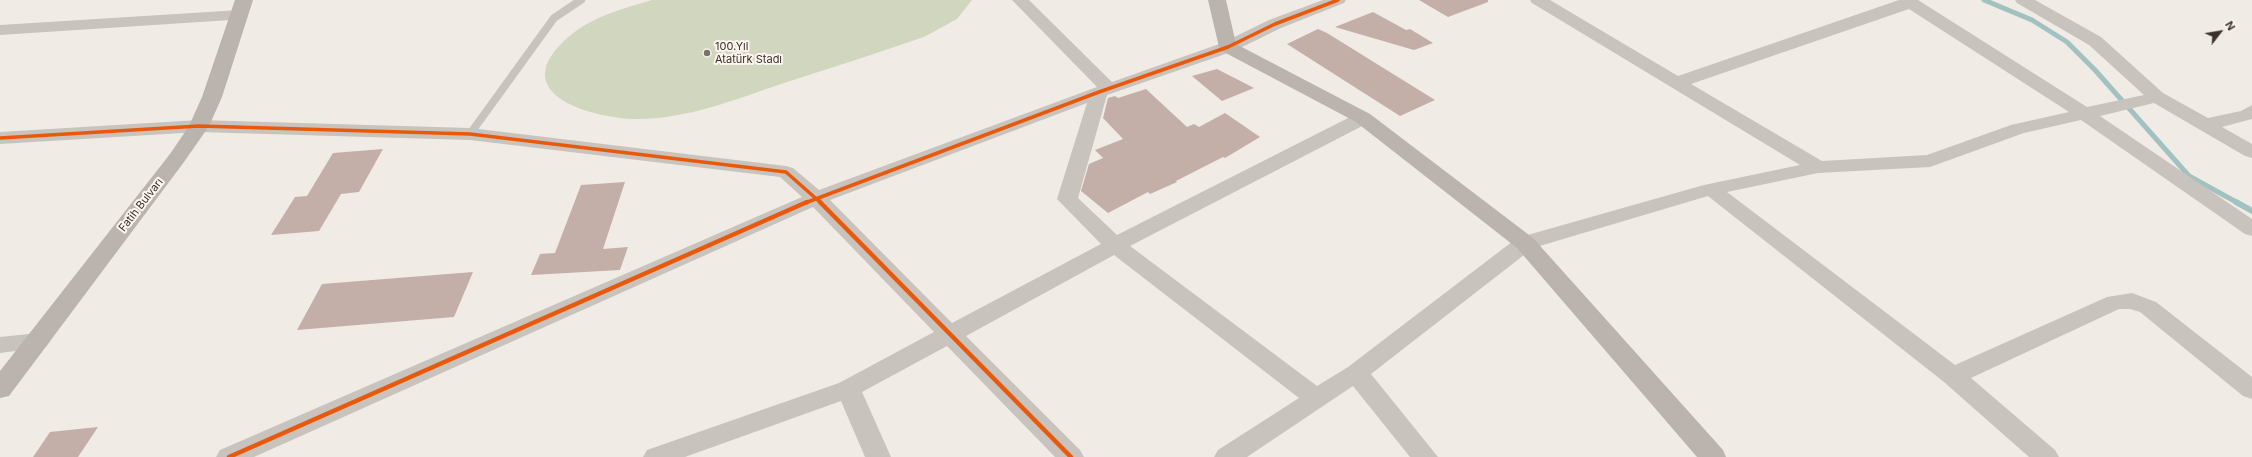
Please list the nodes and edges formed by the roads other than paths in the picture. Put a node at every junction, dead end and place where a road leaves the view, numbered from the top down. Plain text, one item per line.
1 (581, 0) edge
2 (1020, 0) edge
3 (1217, 0) edge
4 (1338, 0) edge
5 (1540, 0) edge
6 (2024, 0) edge
7 (1908, 1) edge
8 (242, 7) edge
9 (0, 30) edge
10 (1228, 47) junction
11 (1678, 82) junction
12 (1104, 90) junction
13 (2157, 97) junction
14 (2252, 111) edge
15 (2085, 114) junction
16 (1363, 118) junction
17 (2204, 125) junction
18 (199, 126) junction
19 (470, 134) junction
20 (0, 138) edge
21 (2252, 152) edge
22 (1818, 167) junction
23 (1711, 189) junction
24 (816, 198) junction
25 (2252, 229) edge
26 (1525, 243) junction
27 (1115, 245) junction
28 (948, 334) junction
29 (38, 341) junction
30 (0, 345) edge
31 (1356, 373) junction
32 (1953, 376) junction
33 (0, 389) edge
34 (848, 389) junction
35 (2252, 390) edge
36 (1317, 399) junction
37 (230, 457) edge
38 (656, 457) edge
39 (878, 457) edge
40 (1071, 457) edge
41 (1227, 457) edge
42 (1425, 457) edge
43 (1713, 457) edge
44 (2046, 457) edge

1 - 19 lane
2 - 12 street
3 - 10 street
4 - 10 street
5 - 11 street
6 - 13 street
7 - 11 street
7 - 15 street
8 - 9 street
8 - 18 street, Fatih Bulvarı
10 - 12 street
10 - 16 street
11 - 22 street
12 - 24 street
12 - 27 street
13 - 15 street
13 - 17 street
14 - 17 street
15 - 22 street
15 - 25 street
16 - 26 street
16 - 27 street
17 - 21 street
18 - 19 street
18 - 20 street
18 - 29 street, Fatih Bulvarı
19 - 24 street
22 - 23 street
23 - 26 street
23 - 32 street
24 - 28 street
24 - 37 street
26 - 31 street
26 - 43 street
27 - 28 street
27 - 36 street
28 - 34 street
28 - 40 street
29 - 30 street
29 - 33 street, Fatih Bulvarı
31 - 36 street
31 - 42 street
32 - 35 street
32 - 44 street
34 - 38 street
34 - 39 street
36 - 41 street

